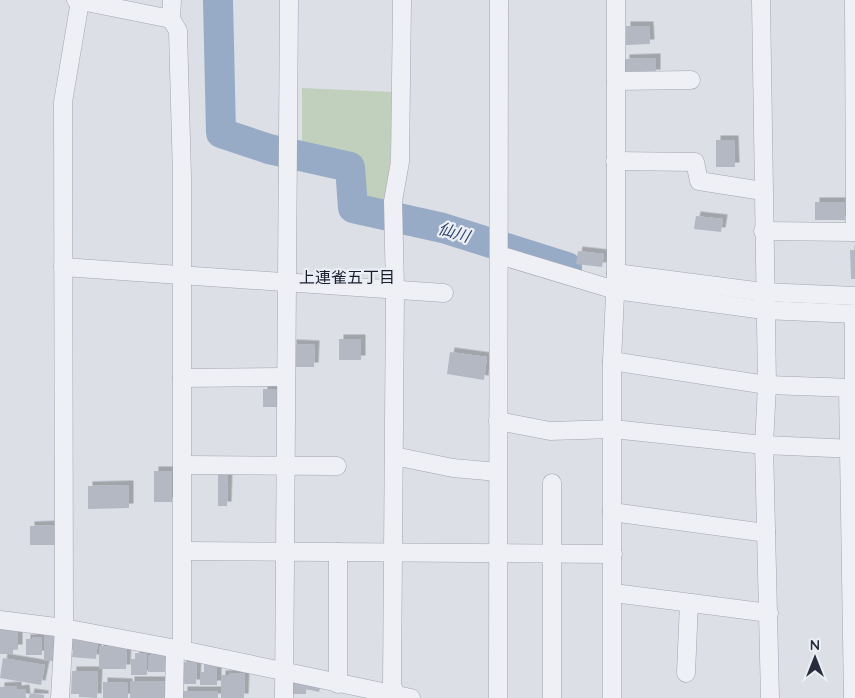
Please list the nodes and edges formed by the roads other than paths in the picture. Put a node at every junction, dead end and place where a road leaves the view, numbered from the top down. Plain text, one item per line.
1 (78, 0) edge
2 (172, 0) edge
3 (289, 0) edge
4 (402, 0) edge
5 (499, 0) edge
6 (616, 0) edge
7 (761, 0) edge
8 (854, 0) edge
9 (172, 18) junction
10 (691, 80) dead end
11 (616, 81) junction
12 (615, 161) junction
13 (763, 191) junction
14 (763, 231) junction
15 (855, 232) edge
16 (499, 246) junction
17 (63, 267) junction
18 (616, 272) junction
19 (182, 274) junction
20 (286, 281) junction
21 (395, 290) junction
22 (615, 290) junction
23 (444, 293) dead end
24 (855, 296) edge
25 (764, 301) junction
26 (855, 314) edge
27 (612, 360) junction
28 (286, 376) junction
29 (182, 378) junction
30 (767, 385) junction
31 (848, 388) junction
32 (498, 421) junction
33 (613, 429) junction
34 (764, 445) junction
35 (852, 449) edge
36 (394, 456) junction
37 (183, 465) junction
38 (286, 466) junction
39 (337, 466) dead end
40 (498, 472) junction
41 (552, 483) dead end
42 (612, 512) junction
43 (766, 533) junction
44 (183, 551) junction
45 (286, 552) junction
46 (338, 552) junction
47 (392, 553) junction
48 (497, 553) junction
49 (552, 554) junction
50 (613, 554) junction
51 (614, 593) junction
52 (689, 603) junction
53 (768, 613) junction
54 (0, 620) edge
55 (64, 628) junction
56 (178, 649) junction
57 (284, 670) junction
58 (686, 673) dead end
59 (338, 684) junction
60 (401, 697) edge
61 (60, 698) edge
62 (174, 698) edge
63 (284, 698) edge
64 (498, 698) edge
65 (552, 698) edge
66 (613, 698) edge
67 (770, 698) edge
68 (853, 698) edge

1 - 9 street
1 - 17 street
2 - 9 street
3 - 20 street
4 - 21 street
5 - 16 street
6 - 11 street
7 - 13 street
8 - 15 street
9 - 19 street
10 - 11 street
11 - 12 street
12 - 13 street
12 - 18 street
13 - 14 street
14 - 15 street
14 - 25 street
16 - 22 street
16 - 32 street
17 - 19 street
17 - 55 street
18 - 22 street
18 - 25 street
19 - 20 street
19 - 29 street
20 - 21 street
20 - 28 street
21 - 23 street
21 - 36 street
22 - 25 street
22 - 27 street
24 - 25 street
25 - 26 street
25 - 30 street
26 - 31 street
27 - 30 street
27 - 33 street
28 - 29 street
28 - 38 street
29 - 37 street
30 - 31 street
30 - 34 street
31 - 35 street
32 - 33 street
32 - 40 street
33 - 34 street
33 - 42 street
34 - 35 street
34 - 43 street
35 - 68 street
36 - 40 street
36 - 47 street
37 - 38 street
37 - 44 street
38 - 39 street
38 - 45 street
40 - 48 street
41 - 49 street
42 - 43 street
42 - 50 street
43 - 53 street
44 - 45 street
44 - 56 street
45 - 46 street
45 - 57 street
46 - 47 street
46 - 59 street
47 - 48 street
47 - 60 street
48 - 49 street
48 - 64 street
49 - 50 street
49 - 65 street
50 - 51 street
51 - 52 street
51 - 66 street
52 - 53 street
52 - 58 street
53 - 67 street
54 - 55 street
55 - 56 street
55 - 61 street
56 - 57 street
56 - 62 street
57 - 59 street
57 - 63 street
59 - 60 street

